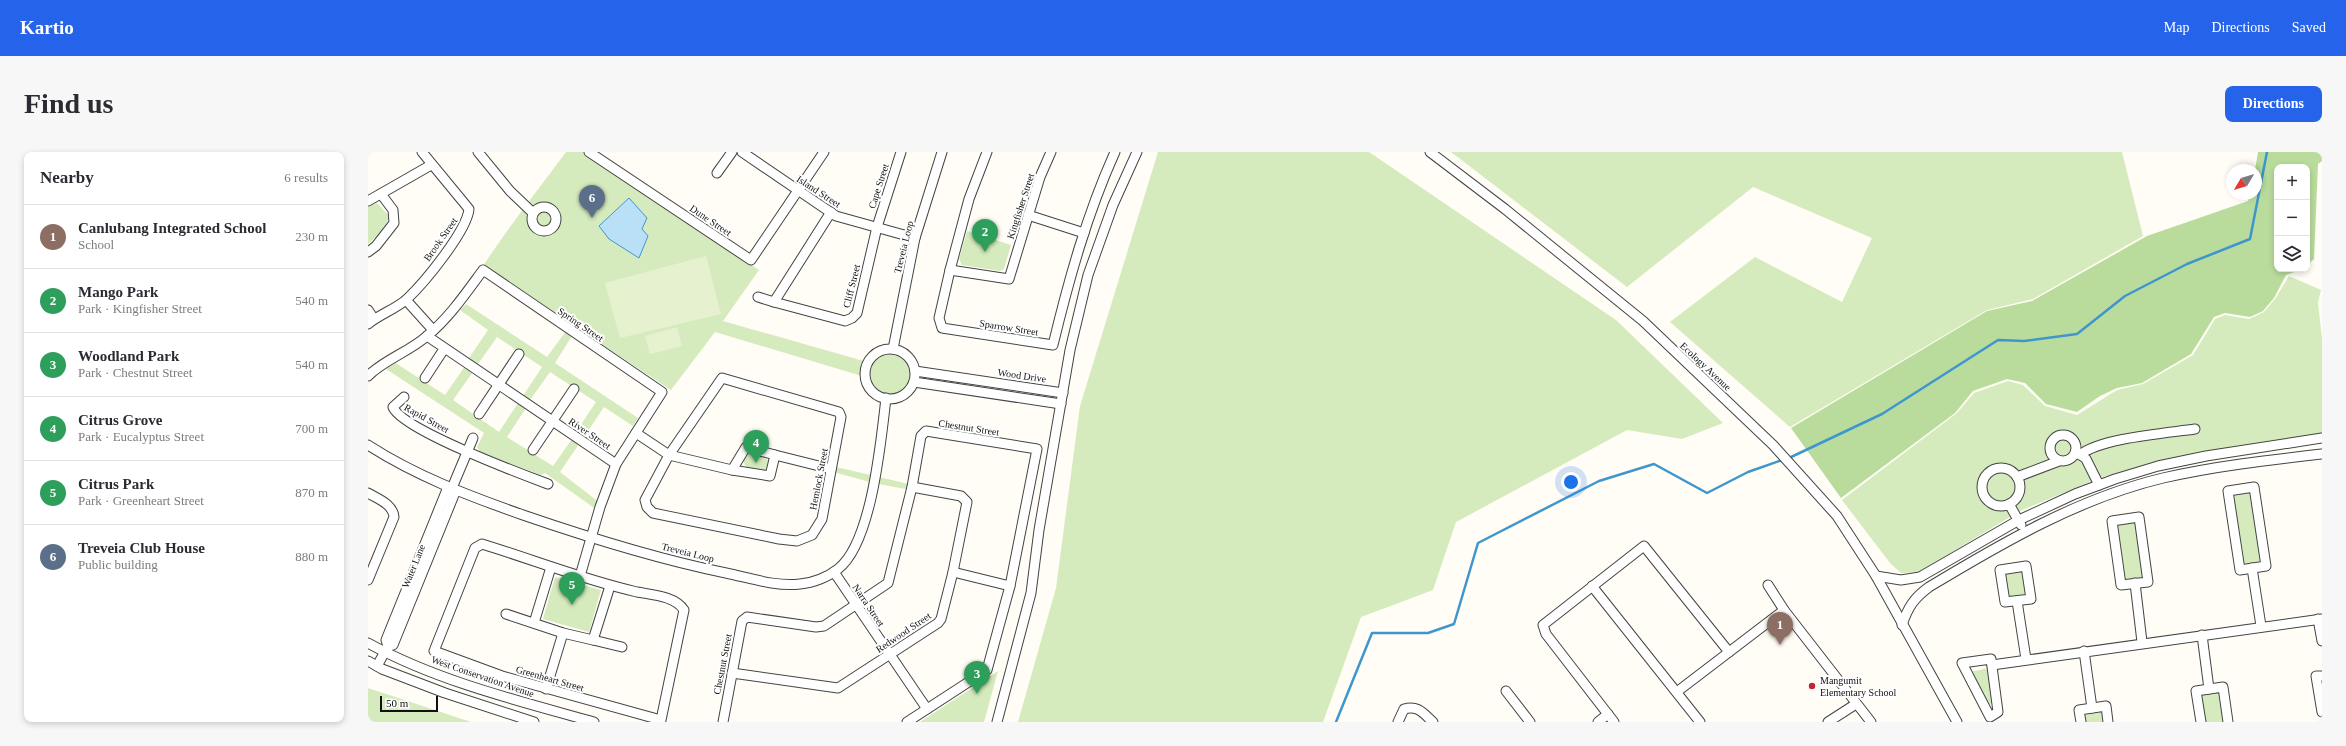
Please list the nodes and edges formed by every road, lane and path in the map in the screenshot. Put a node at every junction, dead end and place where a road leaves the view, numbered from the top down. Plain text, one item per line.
1 (422, 152) edge
2 (478, 152) edge
3 (484, 152) edge
4 (589, 152) edge
5 (732, 152) edge
6 (742, 152) edge
7 (824, 152) edge
8 (900, 152) edge
9 (942, 152) edge
10 (987, 152) edge
11 (1051, 152) edge
12 (1115, 152) edge
13 (1137, 152) edge
14 (1430, 152) edge
15 (431, 165) junction
16 (717, 174) dead end
17 (798, 190) junction
18 (381, 194) junction
19 (368, 201) edge
20 (830, 212) junction
21 (1028, 215) junction
22 (876, 227) junction
23 (1084, 232) junction
24 (915, 238) junction
25 (368, 252) edge
26 (950, 270) junction
27 (758, 297) dead end
28 (406, 300) junction
29 (774, 302) junction
30 (368, 310) edge
31 (371, 321) edge
32 (430, 333) junction
33 (444, 349) junction
34 (893, 349) junction
35 (519, 354) dead end
36 (915, 371) junction
37 (368, 376) edge
38 (425, 378) dead end
39 (977, 380) junction
40 (914, 382) junction
41 (499, 384) junction
42 (574, 389) dead end
43 (977, 391) junction
44 (1063, 393) junction
45 (404, 398) dead end
46 (886, 398) junction
47 (1061, 404) junction
48 (478, 414) dead end
49 (552, 420) junction
50 (2196, 429) dead end
51 (636, 433) junction
52 (473, 438) dead end
53 (2322, 438) edge
54 (368, 445) edge
55 (467, 450) junction
56 (533, 450) dead end
57 (2078, 453) junction
58 (2322, 454) edge
59 (669, 455) junction
60 (775, 455) junction
61 (2059, 461) junction
62 (616, 464) junction
63 (831, 469) junction
64 (732, 470) junction
65 (2017, 477) junction
66 (548, 484) dead end
67 (2099, 485) junction
68 (912, 487) junction
69 (452, 488) junction
70 (368, 493) edge
71 (2009, 504) junction
72 (2019, 520) junction
73 (2024, 532) junction
74 (592, 538) junction
75 (1973, 547) junction
76 (1978, 557) junction
77 (1941, 566) junction
78 (551, 567) junction
79 (2252, 568) junction
80 (834, 572) junction
81 (953, 572) junction
82 (580, 576) junction
83 (1876, 576) junction
84 (1948, 576) junction
85 (368, 580) edge
86 (2135, 583) junction
87 (1768, 585) dead end
88 (610, 586) junction
89 (1010, 586) junction
90 (1592, 586) junction
91 (2017, 601) junction
92 (856, 605) junction
93 (1784, 610) junction
94 (506, 614) dead end
95 (2320, 619) edge
96 (534, 623) junction
97 (1902, 625) junction
98 (2261, 626) junction
99 (563, 633) junction
100 (2202, 635) junction
101 (593, 640) junction
102 (2322, 641) edge
103 (2142, 642) junction
104 (368, 643) edge
105 (622, 647) dead end
106 (386, 649) junction
107 (2084, 651) junction
108 (1729, 652) junction
109 (889, 655) junction
110 (2026, 659) junction
111 (368, 661) edge
112 (1992, 665) junction
113 (377, 666) junction
114 (732, 673) junction
115 (2322, 676) edge
116 (546, 689) junction
117 (2209, 690) junction
118 (1506, 691) dead end
119 (1678, 691) junction
120 (1856, 704) junction
121 (2092, 708) junction
122 (926, 709) junction
123 (2322, 712) edge
124 (1608, 714) junction
125 (534, 722) edge
126 (594, 722) edge
127 (723, 722) edge
128 (907, 722) edge
129 (998, 722) edge
130 (1398, 722) edge
131 (1433, 722) edge
132 (1530, 722) edge
133 (1598, 722) edge
134 (1614, 722) edge
135 (1700, 722) edge
136 (1828, 722) edge
137 (1871, 722) edge
138 (1957, 722) edge
139 (2081, 722) edge
140 (2108, 722) edge
141 (2201, 722) edge
142 (2228, 722) edge

1 - 15 street, Brook Street
2 - 3 street
4 - 17 street, Dune Street
5 - 16 street
6 - 17 street, Island Street
7 - 17 street
8 - 22 street, Cape Street
9 - 24 street, Treveia Loop
10 - 26 street, Sparrow Street
11 - 21 street, Kingfisher Street
12 - 23 street, Sparrow Street
13 - 44 street
14 - 83 street, Ecology Avenue
15 - 18 street
15 - 28 street, Brook Street
17 - 20 street, Island Street
18 - 19 street
18 - 25 street
20 - 22 street, Island Street
20 - 29 street
21 - 23 street
21 - 26 street, Kingfisher Street
22 - 24 street, Island Street
22 - 29 street, Cliff Street
23 - 26 street, Sparrow Street
24 - 34 street, Treveia Loop
27 - 29 street, Cliff Street
28 - 31 street, Brook Street
28 - 32 street
30 - 31 street
32 - 33 street, River Street
32 - 37 street, Spring Street
32 - 51 street, Spring Street
33 - 38 street
33 - 41 street, River Street
34 - 36 street
34 - 46 street
35 - 41 street
36 - 39 street, Wood Drive
36 - 40 street
39 - 43 street
39 - 44 street, Wood Drive
40 - 43 street
40 - 46 street
41 - 48 street
41 - 49 street, River Street
42 - 49 street, River Street
43 - 47 street
44 - 47 street
45 - 55 street, Rapid Street
46 - 80 street, Treveia Loop
47 - 129 street
49 - 56 street, River Street
49 - 62 street, River Street
50 - 57 street
51 - 59 street
51 - 62 street, Spring Street
52 - 55 street
53 - 67 street
54 - 69 street, Treveia Loop
55 - 66 street, Rapid Street
55 - 69 street
57 - 61 street
57 - 61 street
57 - 67 street
58 - 73 street
59 - 63 street, Hemlock Street
59 - 63 street, Hemlock Street
59 - 64 street
60 - 63 street
60 - 64 street
60 - 64 street
61 - 65 street
62 - 74 street, Spring Street
65 - 71 street
65 - 71 street
67 - 72 street
68 - 81 street, Redwood Street
68 - 89 street, Chestnut Street
68 - 92 street, Chestnut Street
69 - 74 street, Treveia Loop
69 - 106 street, Water Lane
70 - 85 street
71 - 72 street
72 - 73 street
72 - 75 street
73 - 76 street
74 - 80 street, Treveia Loop
74 - 82 street
75 - 76 street
75 - 77 street
76 - 84 street
77 - 83 street
77 - 84 street
78 - 82 street, Greenheart Street
78 - 96 street
78 - 116 street, Greenheart Street
79 - 79 street
79 - 98 street
80 - 92 street, Narra Street
81 - 89 street
81 - 109 street, Redwood Street
82 - 88 street, Greenheart Street
83 - 97 street, Ecology Avenue
84 - 97 street
86 - 86 street
86 - 103 street
87 - 93 street
88 - 101 street
88 - 116 street, Greenheart Street
89 - 122 street, Chestnut Street
90 - 108 street
90 - 119 street
90 - 124 street
91 - 91 street
91 - 110 street
92 - 109 street, Narra Street
92 - 114 street, Chestnut Street
93 - 108 street
93 - 120 street
94 - 96 street
95 - 98 street
95 - 102 street
96 - 99 street
97 - 138 street, Ecology Avenue
98 - 100 street
99 - 101 street
99 - 116 street
100 - 103 street
100 - 117 street
101 - 105 street
103 - 107 street
104 - 106 street, West Conservation Avenue
106 - 113 street, Water Lane
106 - 126 street, West Conservation Avenue
107 - 110 street
107 - 121 street
108 - 119 street
109 - 114 street, Redwood Street
109 - 122 street, Narra Street
110 - 112 street
111 - 113 street
112 - 112 street
113 - 125 street
114 - 127 street, Chestnut Street
115 - 123 street
117 - 141 street
117 - 142 street
118 - 132 street
119 - 135 street
120 - 136 street
120 - 137 street
121 - 139 street
121 - 140 street
122 - 128 street, Chestnut Street
124 - 133 street
124 - 134 street
130 - 131 street

